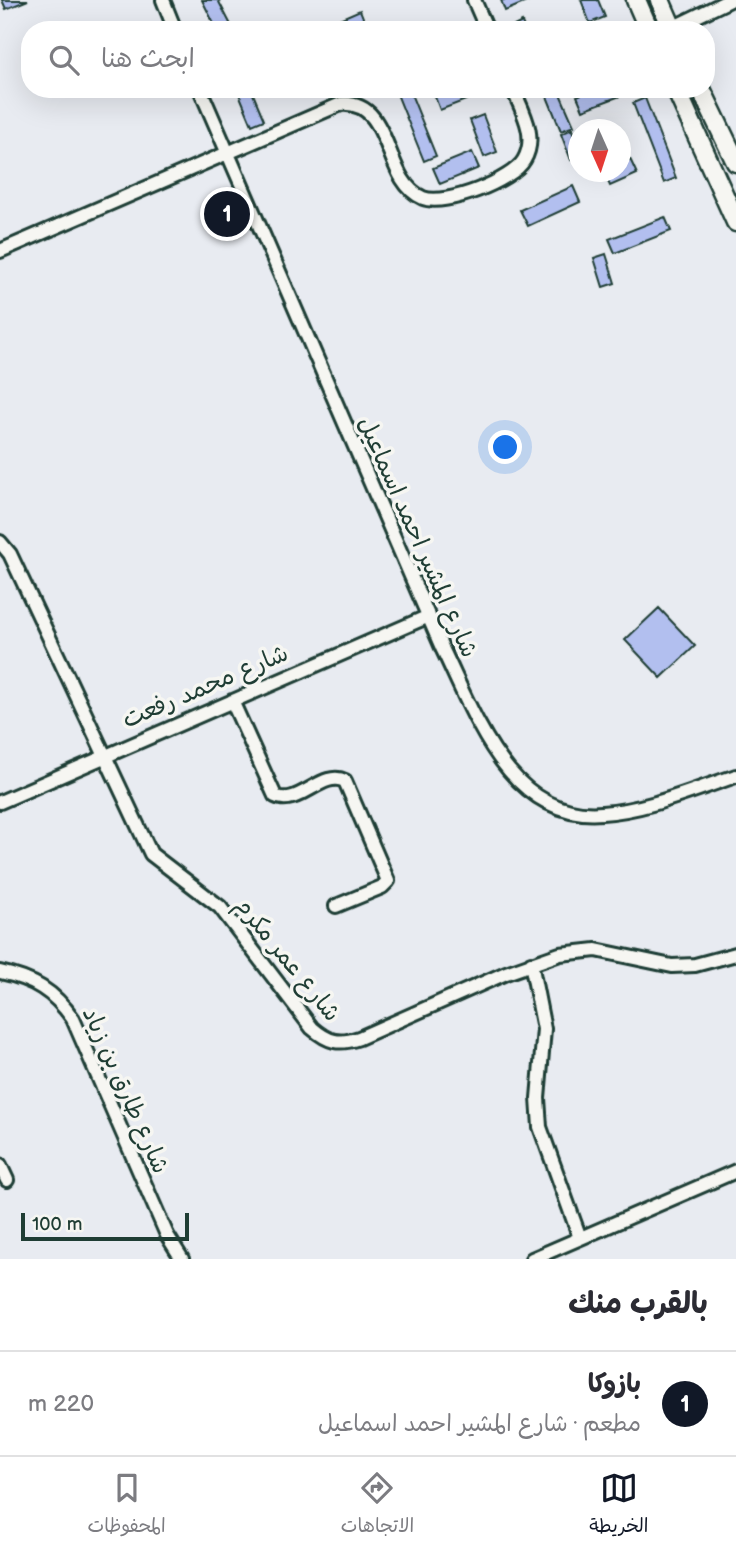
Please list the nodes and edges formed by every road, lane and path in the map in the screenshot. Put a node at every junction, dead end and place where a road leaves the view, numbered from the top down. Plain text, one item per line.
1 (163, 0) edge
2 (474, 0) edge
3 (636, 0) edge
4 (660, 0) edge
5 (730, 0) edge
6 (171, 21) edge
7 (483, 21) edge
8 (645, 21) edge
9 (669, 21) edge
10 (688, 21) edge
11 (204, 98) edge
12 (517, 98) edge
13 (680, 98) edge
14 (705, 98) edge
15 (226, 152) junction
16 (736, 162) edge
17 (734, 211) edge
18 (0, 251) edge
19 (0, 542) edge
20 (429, 616) junction
21 (232, 701) junction
22 (104, 756) junction
23 (736, 776) edge
24 (0, 802) edge
25 (336, 906) dead end
26 (736, 954) edge
27 (531, 963) junction
28 (0, 972) edge
29 (0, 1165) edge
30 (736, 1171) edge
31 (7, 1180) dead end
32 (580, 1238) junction
33 (182, 1259) edge
34 (532, 1259) edge

1 - 6 street
2 - 7 street
3 - 8 street
4 - 9 street
5 - 10 street
11 - 15 street, شارع المشير احمد اسماعيل
12 - 15 street
13 - 17 street
14 - 16 street
15 - 18 street
15 - 20 street, شارع المشير احمد اسماعيل
19 - 22 street, شارع عمر مكرم
20 - 21 street, شارع محمد رفعت
20 - 23 street, شارع المشير احمد اسماعيل
21 - 22 street, شارع محمد رفعت
21 - 25 street
22 - 24 street, شارع محمد رفعت
22 - 27 street, شارع عمر مكرم
26 - 27 street, شارع عمر مكرم
27 - 32 street
28 - 33 street, شارع طارق بن زياد
29 - 31 street
30 - 32 street
32 - 34 street

